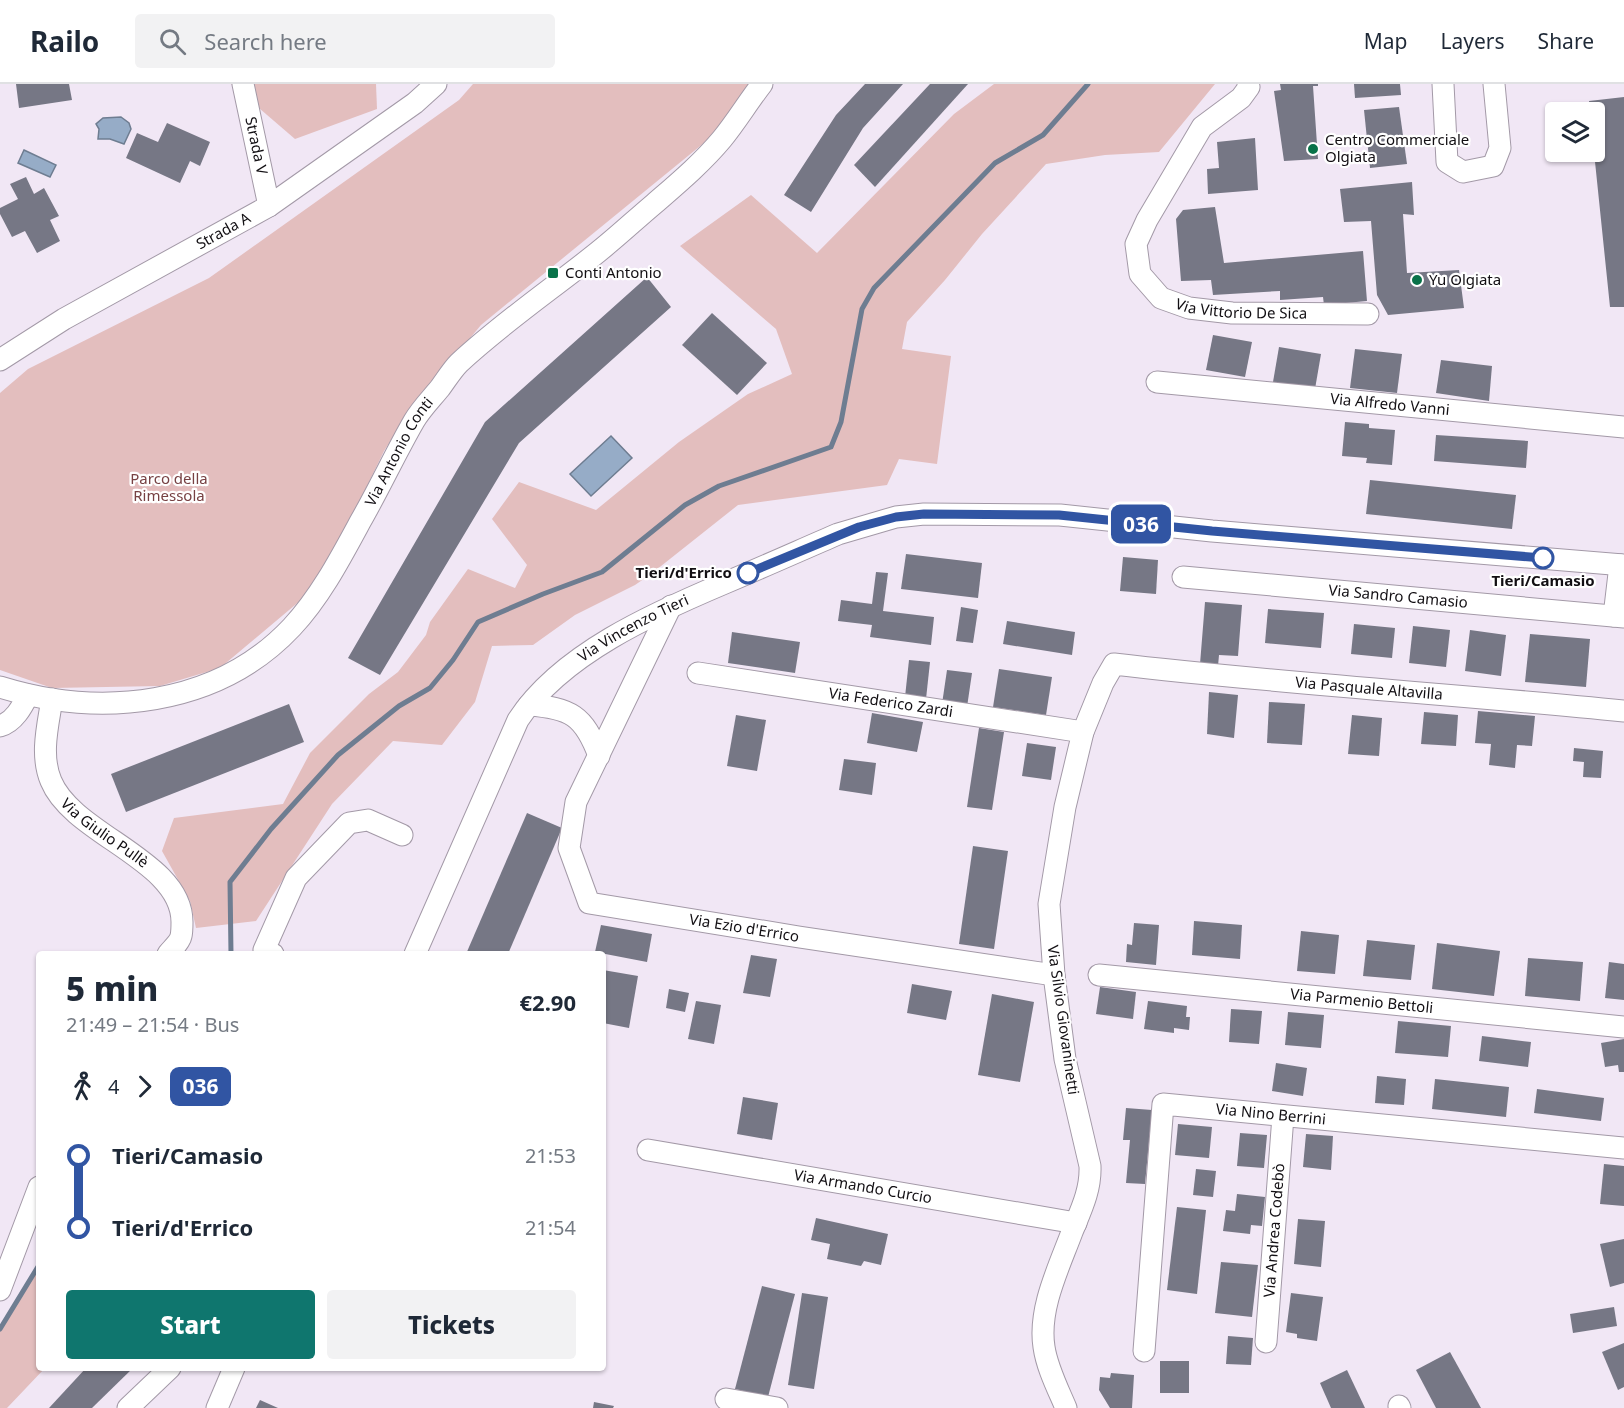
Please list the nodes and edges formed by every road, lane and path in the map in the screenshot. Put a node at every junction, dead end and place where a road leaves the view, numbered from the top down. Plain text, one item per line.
1 (243, 84) edge
2 (436, 84) edge
3 (762, 84) edge
4 (1248, 84) edge
5 (1443, 84) edge
6 (1494, 84) edge
7 (269, 206) junction
8 (1368, 314) dead end
9 (0, 360) edge
10 (1157, 382) dead end
11 (1624, 427) edge
12 (1622, 565) edge
13 (1183, 577) dead end
14 (671, 606) junction
15 (1619, 617) edge
16 (1114, 664) joint
17 (698, 673) dead end
18 (0, 687) edge
19 (28, 695) junction
20 (52, 699) junction
21 (529, 705) junction
22 (1624, 711) edge
23 (0, 726) edge
24 (1083, 732) junction
25 (599, 756) junction
26 (402, 835) dead end
27 (170, 951) edge
28 (266, 951) edge
29 (416, 951) edge
30 (1054, 975) junction
31 (1099, 975) dead end
32 (1624, 1027) edge
33 (1283, 1116) junction
34 (1624, 1148) edge
35 (648, 1150) dead end
36 (36, 1195) edge
37 (1076, 1223) junction
38 (0, 1290) edge
39 (1266, 1342) dead end
40 (1144, 1351) dead end
41 (167, 1371) edge
42 (233, 1371) edge
43 (726, 1399) dead end
44 (128, 1408) edge
45 (217, 1408) edge
46 (777, 1408) edge
47 (1066, 1408) edge

1 - 7 street, Strada V
2 - 7 street, Strada A
3 - 20 street, Via Antonio Conti
4 - 8 street, Via Vittorio De Sica
5 - 6 street
7 - 9 street, Strada A
10 - 11 street, Via Alfredo Vanni
12 - 14 street, Via Vincenzo Tieri
12 - 15 street, Via Sandro Camasio
13 - 15 street, Via Sandro Camasio
14 - 21 street, Via Vincenzo Tieri
14 - 25 street, Via Ezio d'Errico
16 - 22 street, Via Pasquale Altavilla
16 - 24 street, Via Silvio Giovaninetti
17 - 24 street, Via Federico Zardi
18 - 19 street, Via Antonio Conti
19 - 20 street, Via Antonio Conti
19 - 23 street
20 - 27 street, Via Giulio Pullè
21 - 25 street
21 - 29 street, Via Vincenzo Tieri
24 - 30 street, Via Silvio Giovaninetti
25 - 30 street, Via Ezio d'Errico
26 - 28 street
30 - 37 street, Via Silvio Giovaninetti
31 - 32 street, Via Parmenio Bettoli
33 - 34 street, Via Nino Berrini
33 - 39 street, Via Andrea Codebò
33 - 40 street, Via Nino Berrini
35 - 37 street, Via Armando Curcio
36 - 38 street
37 - 47 street, Via Silvio Giovaninetti
41 - 44 street
42 - 45 street
43 - 46 street

